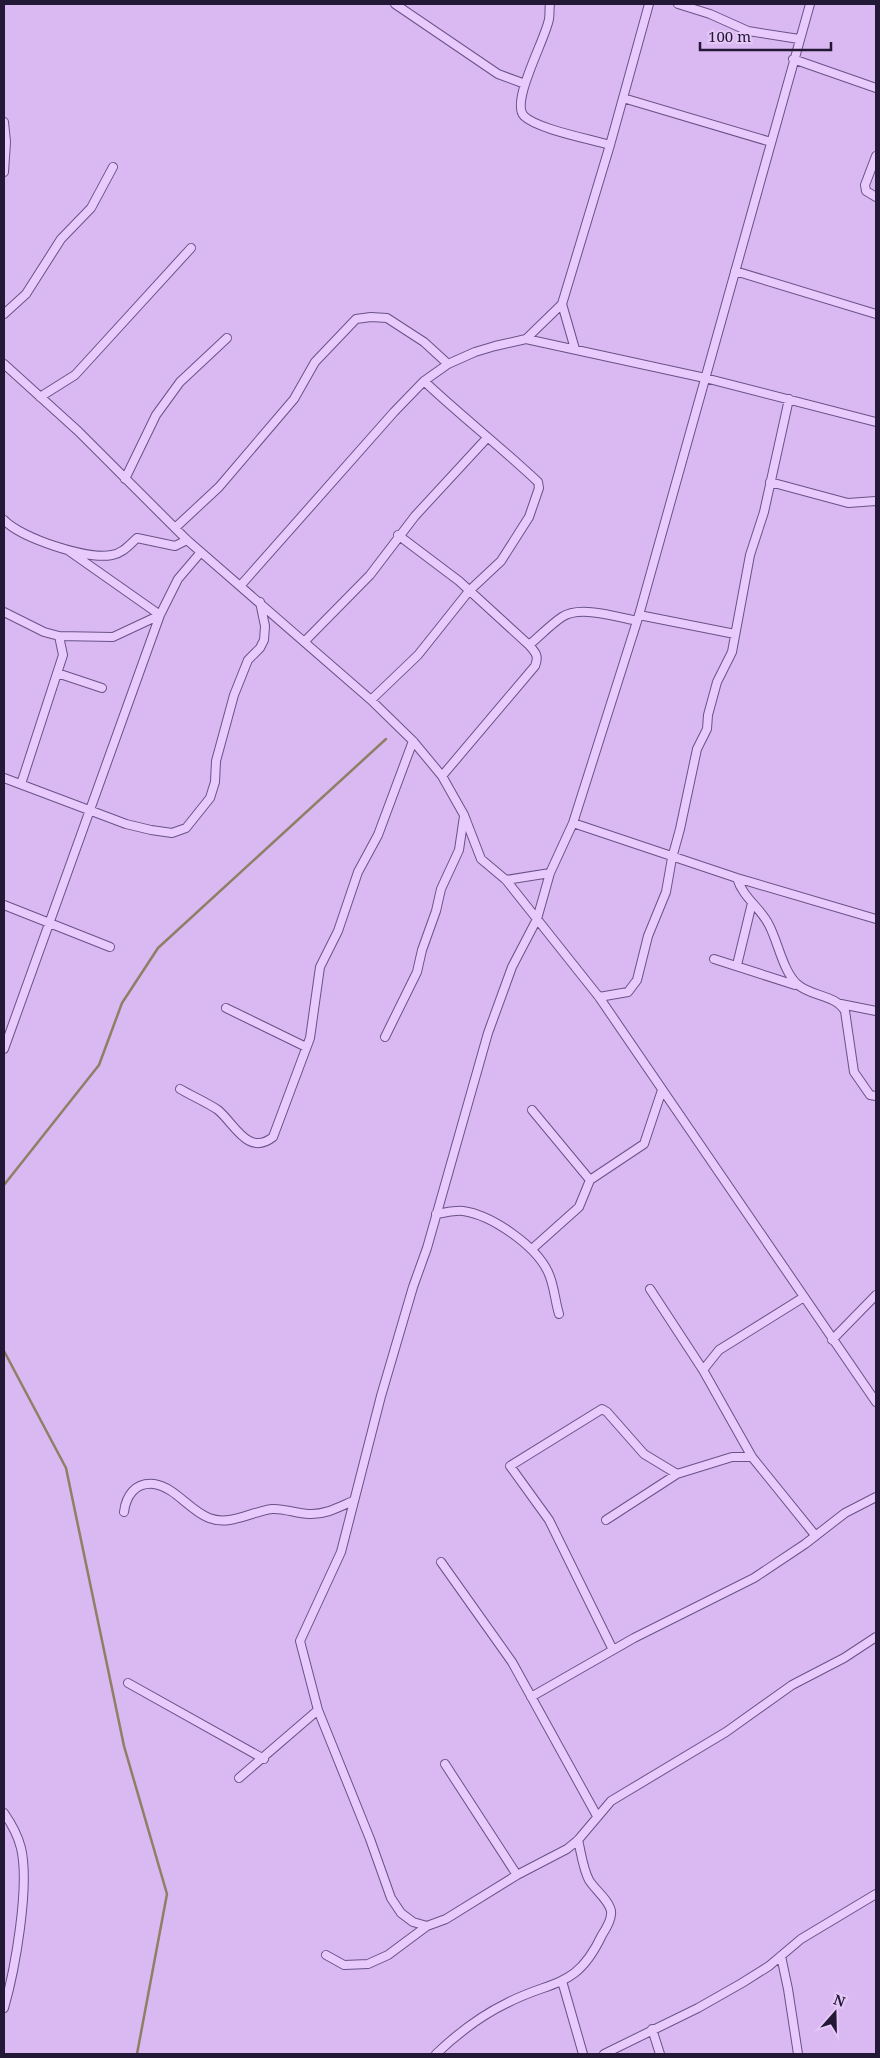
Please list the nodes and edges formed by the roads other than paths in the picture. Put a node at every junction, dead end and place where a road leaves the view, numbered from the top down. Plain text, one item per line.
1 (395, 4) edge
2 (550, 4) edge
3 (649, 4) edge
4 (678, 4) edge
5 (810, 4) edge
6 (799, 39) junction
7 (793, 59) junction
8 (525, 84) junction
9 (876, 88) edge
10 (623, 98) junction
11 (4, 122) edge
12 (5, 134) edge
13 (771, 142) junction
14 (610, 145) junction
15 (876, 156) edge
16 (113, 167) dead end
17 (4, 172) edge
18 (876, 197) edge
19 (191, 248) dead end
20 (735, 271) junction
21 (562, 304) junction
22 (4, 314) edge
23 (876, 314) edge
24 (227, 338) dead end
25 (526, 339) junction
26 (575, 349) junction
27 (4, 364) edge
28 (448, 364) junction
29 (705, 378) junction
30 (424, 381) junction
31 (40, 397) junction
32 (789, 399) junction
33 (876, 422) edge
34 (487, 438) junction
35 (125, 479) junction
36 (770, 482) junction
37 (876, 501) edge
38 (4, 520) edge
39 (175, 528) junction
40 (398, 535) junction
41 (188, 540) junction
42 (69, 551) junction
43 (201, 552) junction
44 (241, 585) junction
45 (469, 591) junction
46 (260, 602) junction
47 (4, 612) edge
48 (160, 615) junction
49 (638, 618) junction
50 (735, 634) junction
51 (60, 636) junction
52 (305, 641) junction
53 (530, 645) junction
54 (57, 673) junction
55 (102, 688) dead end
56 (371, 700) junction
57 (413, 741) junction
58 (442, 776) junction
59 (4, 778) edge
60 (21, 784) junction
61 (90, 811) junction
62 (464, 814) junction
63 (573, 823) junction
64 (672, 858) junction
65 (550, 873) junction
66 (737, 878) junction
67 (506, 880) junction
68 (752, 903) junction
69 (4, 905) edge
70 (537, 919) junction
71 (876, 920) edge
72 (50, 923) junction
73 (110, 947) dead end
74 (714, 959) dead end
75 (737, 965) junction
76 (799, 986) junction
77 (599, 998) junction
78 (841, 1004) junction
79 (226, 1008) dead end
80 (876, 1011) edge
81 (385, 1037) dead end
82 (306, 1047) junction
83 (4, 1049) edge
84 (180, 1089) dead end
85 (662, 1090) junction
86 (876, 1096) edge
87 (532, 1110) dead end
88 (590, 1180) junction
89 (436, 1214) junction
90 (532, 1249) junction
91 (650, 1289) dead end
92 (876, 1295) edge
93 (804, 1297) junction
94 (559, 1314) dead end
95 (832, 1340) junction
96 (703, 1370) junction
97 (876, 1402) edge
98 (752, 1457) junction
99 (677, 1474) junction
100 (876, 1497) edge
101 (353, 1501) junction
102 (124, 1512) dead end
103 (606, 1520) dead end
104 (815, 1535) junction
105 (441, 1562) dead end
106 (876, 1637) edge
107 (613, 1650) junction
108 (128, 1684) dead end
109 (531, 1697) junction
110 (318, 1710) junction
111 (264, 1759) junction
112 (446, 1764) dead end
113 (239, 1778) dead end
114 (4, 1814) edge
115 (597, 1816) junction
116 (578, 1840) junction
117 (517, 1875) junction
118 (876, 1894) edge
119 (427, 1926) junction
120 (326, 1955) dead end
121 (781, 1956) junction
122 (562, 1981) junction
123 (4, 2008) edge
124 (652, 2029) junction
125 (436, 2054) edge
126 (583, 2054) edge
127 (604, 2054) edge
128 (660, 2054) edge
129 (798, 2054) edge

1 - 8 street
2 - 8 street
3 - 10 street
4 - 6 street
5 - 6 street
6 - 7 street
7 - 9 street
7 - 13 street
8 - 14 street
10 - 13 street
10 - 14 street
11 - 12 street
12 - 17 street
13 - 20 street
14 - 21 street
15 - 18 street
16 - 22 street
19 - 31 street
20 - 23 street
20 - 29 street
21 - 25 street
21 - 26 street
24 - 35 street
25 - 26 street
25 - 28 street
26 - 29 street
27 - 31 street
28 - 30 street
28 - 39 street
29 - 32 street
29 - 49 street
30 - 34 street
30 - 44 street
31 - 35 street
32 - 33 street
32 - 36 street
34 - 40 street
34 - 45 street
35 - 39 street
36 - 37 street
36 - 50 street
38 - 42 street
39 - 41 street
40 - 45 street
40 - 52 street
41 - 42 street
41 - 43 street
42 - 48 street
43 - 44 street
43 - 48 street
44 - 46 street
45 - 53 street
45 - 56 street
46 - 52 street
46 - 61 street
47 - 51 street
48 - 51 street
48 - 61 street
49 - 50 street
49 - 53 street
49 - 63 street
50 - 64 street
51 - 54 street
52 - 56 street
53 - 58 street
54 - 55 street
54 - 60 street
56 - 57 street
57 - 58 street
57 - 82 street
58 - 62 street
59 - 60 street
60 - 61 street
61 - 72 street
62 - 67 street
62 - 81 street
63 - 64 street
63 - 65 street
64 - 66 street
64 - 77 street
65 - 67 street
65 - 70 street
66 - 68 street
66 - 71 street
67 - 70 street
68 - 75 street
68 - 76 street
69 - 72 street
70 - 77 street
70 - 89 street
72 - 73 street
72 - 83 street
74 - 75 street
75 - 76 street
76 - 78 street
77 - 85 street
78 - 80 street
78 - 86 street
79 - 82 street
82 - 84 street
85 - 88 street
85 - 93 street
87 - 88 street
88 - 90 street
89 - 90 street
89 - 101 street
90 - 94 street
91 - 96 street
92 - 95 street
93 - 95 street
93 - 96 street
95 - 97 street
96 - 98 street
98 - 99 street
98 - 104 street
99 - 103 street
99 - 107 street
100 - 104 street
101 - 102 street
101 - 110 street
104 - 107 street
105 - 109 street
106 - 115 street
107 - 109 street
108 - 111 street
109 - 115 street
110 - 111 street
110 - 119 street
111 - 113 street
112 - 117 street
114 - 123 street
115 - 116 street
116 - 117 street
116 - 122 street
117 - 119 street
118 - 121 street
119 - 120 street
121 - 124 street
121 - 129 street
122 - 125 street
122 - 126 street
124 - 127 street
124 - 128 street

